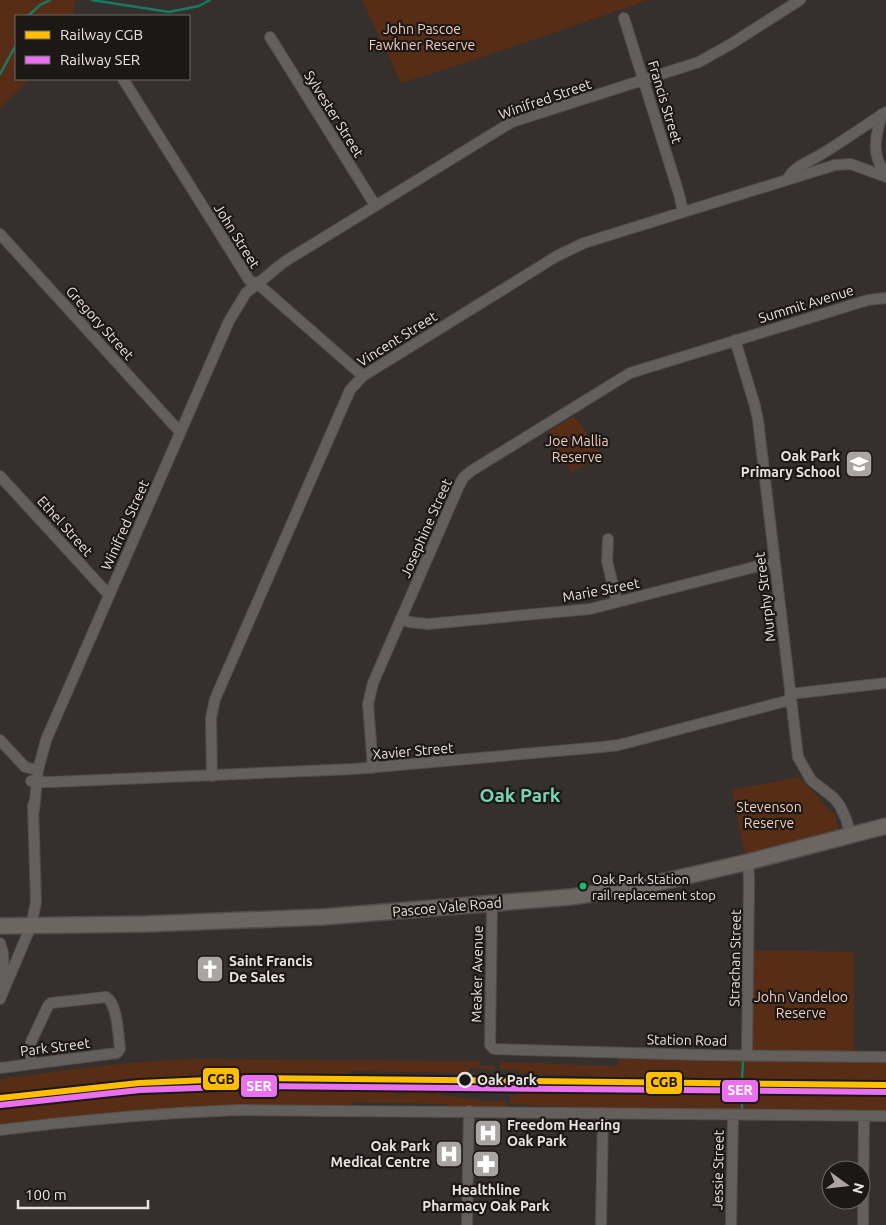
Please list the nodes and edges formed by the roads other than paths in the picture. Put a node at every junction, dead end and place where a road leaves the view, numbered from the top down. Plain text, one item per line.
1 (800, 0) edge
2 (624, 18) dead end
3 (270, 37) dead end
4 (125, 80) edge
5 (644, 80) junction
6 (884, 113) edge
7 (819, 156) junction
8 (811, 172) junction
9 (886, 173) edge
10 (886, 177) edge
11 (787, 179) junction
12 (375, 205) junction
13 (686, 211) junction
14 (0, 234) edge
15 (253, 282) junction
16 (886, 298) edge
17 (735, 340) junction
18 (363, 376) junction
19 (180, 432) junction
20 (0, 476) edge
21 (608, 539) dead end
22 (774, 562) junction
23 (109, 595) junction
24 (617, 602) junction
25 (401, 618) junction
26 (886, 683) edge
27 (790, 697) junction
28 (0, 740) edge
29 (373, 768) junction
30 (35, 769) junction
31 (212, 776) junction
32 (34, 781) junction
33 (886, 826) edge
34 (851, 836) junction
35 (748, 862) junction
36 (492, 904) junction
37 (0, 926) edge
38 (31, 926) junction
39 (0, 943) edge
40 (2, 995) edge
41 (490, 1044) joint
42 (747, 1054) junction
43 (886, 1057) edge
44 (31, 1063) junction
45 (0, 1068) edge
46 (469, 1111) junction
47 (603, 1113) junction
48 (733, 1115) junction
49 (864, 1116) junction
50 (886, 1116) edge
51 (0, 1130) edge
52 (467, 1225) edge
53 (601, 1225) edge
54 (731, 1225) edge
55 (863, 1225) edge

1 - 5 street, Winifred Street
2 - 5 street, Francis Street
3 - 12 street, Sylvester Street
4 - 15 street, John Street
5 - 12 street, Winifred Street
5 - 13 street, Francis Street
6 - 7 street, Vincent Street
6 - 9 street
7 - 8 street, Vincent Street
7 - 11 street, Vincent Street
8 - 10 street
8 - 11 street, Vincent Street
11 - 13 street, Vincent Street
12 - 15 street, Winifred Street
13 - 18 street, Vincent Street
14 - 19 street, Gregory Street
15 - 18 street, John Street
15 - 19 street, Winifred Street
16 - 17 street, Summit Avenue
17 - 22 street, Murphy Street
17 - 25 street, Josephine Street
18 - 31 street, Vincent Street
19 - 23 street, Winifred Street
20 - 23 street, Ethel Street
21 - 24 street
22 - 24 street, Marie Street
22 - 27 street, Murphy Street
23 - 30 street, Winifred Street
24 - 25 street, Marie Street
25 - 29 street, Josephine Street
26 - 27 street, Xavier Street
27 - 29 street, Xavier Street
27 - 34 street, Murphy Street
28 - 30 street
29 - 31 street, Xavier Street
30 - 32 street, Winifred Street
31 - 32 street, Xavier Street
32 - 38 street, Winifred Street
33 - 34 main road, Pascoe Vale Road
34 - 35 main road, Pascoe Vale Road
35 - 36 main road, Pascoe Vale Road
35 - 42 street, Strachan Street
36 - 38 main road, Pascoe Vale Road
36 - 41 street, Meaker Avenue
37 - 38 main road, Pascoe Vale Road
38 - 40 street, Winifred Street
39 - 40 street
41 - 42 street, Station Road
42 - 43 street, Station Road
44 - 44 street, Park Street
44 - 45 street, Park Street
46 - 47 street
46 - 51 street
46 - 52 street
47 - 48 street
47 - 53 street
48 - 49 street
48 - 54 street, Jessie Street
49 - 50 street
49 - 55 street

